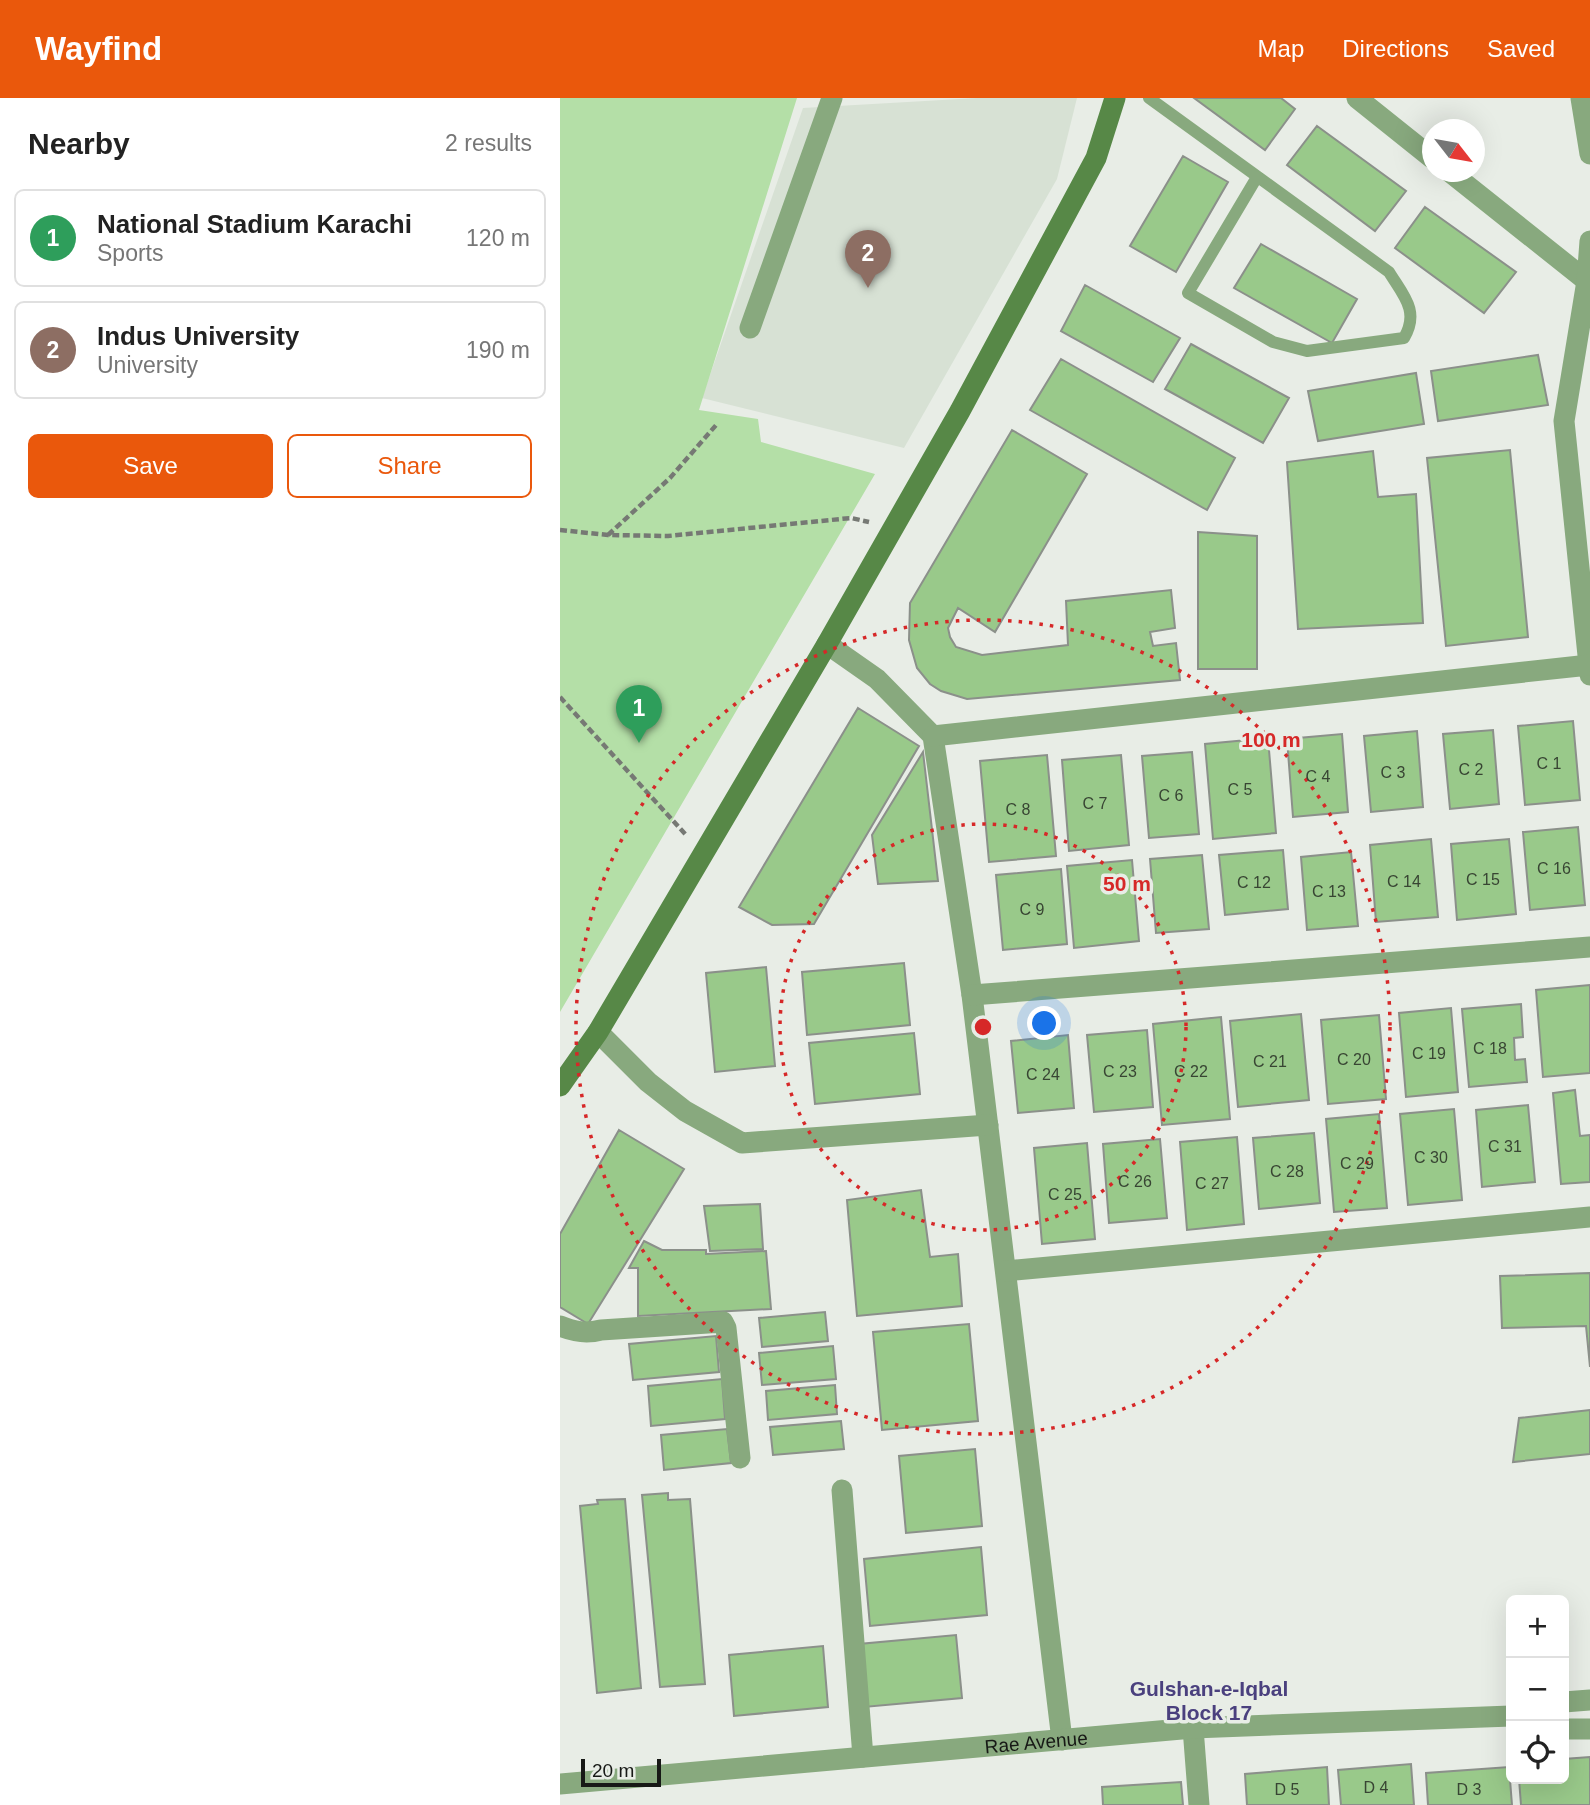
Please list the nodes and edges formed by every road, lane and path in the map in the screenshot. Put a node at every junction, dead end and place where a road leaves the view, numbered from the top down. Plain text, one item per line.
1 (832, 98) edge
2 (1115, 98) edge
3 (1149, 98) edge
4 (1357, 98) edge
5 (1581, 98) edge
6 (1422, 149) edge
7 (1590, 154) edge
8 (1257, 177) junction
9 (1463, 182) edge
10 (1590, 241) edge
11 (1587, 281) junction
12 (750, 327) dead end
13 (717, 424) dead end
14 (893, 527) junction
15 (560, 530) edge
16 (608, 535) junction
17 (827, 644) junction
18 (1590, 670) edge
19 (560, 697) edge
20 (933, 736) junction
21 (704, 852) junction
22 (1590, 947) edge
23 (972, 995) junction
24 (598, 1032) junction
25 (560, 1086) edge
26 (988, 1125) junction
27 (1590, 1217) edge
28 (1006, 1271) junction
29 (560, 1326) edge
30 (740, 1458) dead end
31 (842, 1490) dead end
32 (1590, 1700) edge
33 (1569, 1702) edge
34 (1506, 1716) edge
35 (1193, 1728) junction
36 (1569, 1729) edge
37 (1590, 1729) edge
38 (1062, 1740) junction
39 (863, 1757) junction
40 (560, 1784) edge
41 (1199, 1805) edge

1 - 12 street
2 - 14 street
3 - 8 lane
4 - 6 street
5 - 7 street
8 - 8 lane
9 - 11 street
10 - 11 street
11 - 18 street
13 - 16 path
14 - 16 path
14 - 17 street
15 - 16 path
17 - 20 street
17 - 21 street
18 - 20 street
19 - 21 path
20 - 23 street
21 - 24 street
22 - 23 street
23 - 26 street
24 - 25 street
24 - 26 street
26 - 28 street
27 - 28 street
28 - 38 street
29 - 30 street
31 - 39 street
32 - 33 street
34 - 35 street, Rae Avenue
35 - 38 street, Rae Avenue
35 - 41 street
36 - 37 street
38 - 39 street, Rae Avenue
39 - 40 street, Rae Avenue

